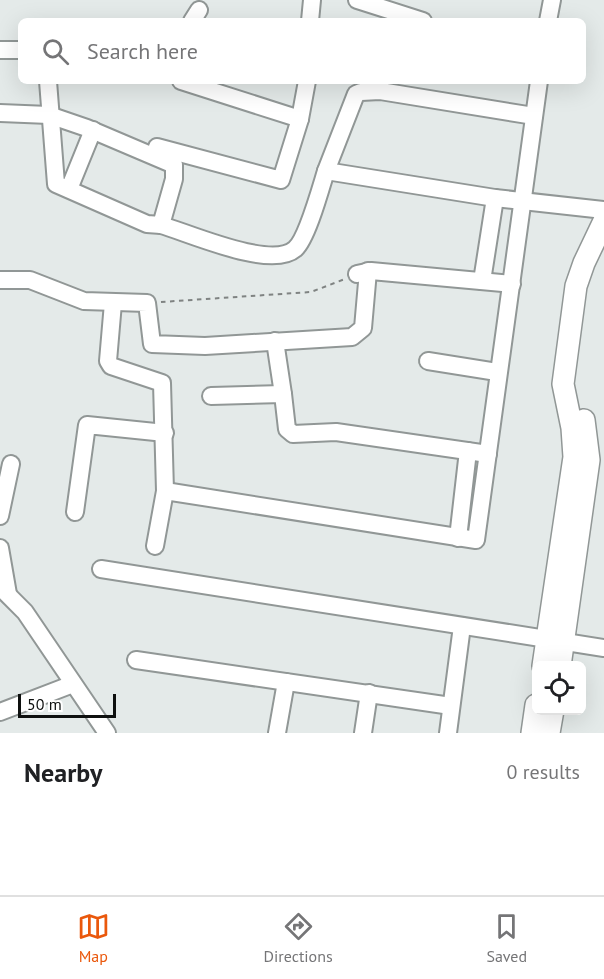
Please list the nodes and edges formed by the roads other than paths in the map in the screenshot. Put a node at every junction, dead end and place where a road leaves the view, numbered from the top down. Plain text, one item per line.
1 (312, 0) edge
2 (357, 0) edge
3 (552, 0) edge
4 (393, 6) edge
5 (310, 18) edge
6 (417, 18) edge
7 (549, 18) edge
8 (0, 50) edge
9 (18, 50) edge
10 (48, 84) edge
11 (190, 84) edge
12 (306, 84) edge
13 (539, 84) edge
14 (0, 113) edge
15 (49, 115) junction
16 (534, 116) junction
17 (300, 119) junction
18 (93, 130) junction
19 (157, 147) dead end
20 (326, 171) junction
21 (69, 189) junction
22 (495, 198) junction
23 (524, 201) junction
24 (604, 210) edge
25 (604, 221) edge
26 (161, 225) junction
27 (604, 254) edge
28 (0, 280) edge
29 (482, 281) junction
30 (512, 284) junction
31 (113, 303) junction
32 (275, 340) junction
33 (428, 361) dead end
34 (497, 372) junction
35 (283, 394) junction
36 (211, 396) dead end
37 (165, 433) junction
38 (468, 451) junction
39 (488, 454) junction
40 (597, 460) edge
41 (11, 464) dead end
42 (165, 491) junction
43 (75, 512) dead end
44 (0, 516) edge
45 (458, 538) junction
46 (155, 546) dead end
47 (0, 548) edge
48 (101, 569) dead end
49 (4, 591) edge
50 (462, 627) junction
51 (555, 642) junction
52 (604, 648) edge
53 (135, 660) dead end
54 (546, 661) edge
55 (559, 661) edge
56 (286, 682) junction
57 (73, 684) junction
58 (369, 693) junction
59 (451, 706) junction
60 (0, 712) edge
61 (535, 715) edge
62 (552, 715) edge
63 (107, 733) edge
64 (277, 733) edge
65 (363, 733) edge
66 (448, 733) edge
67 (532, 733) edge
68 (549, 733) edge

1 - 5 street
2 - 4 street
3 - 7 street
4 - 6 street
8 - 9 street
10 - 15 street
11 - 17 street
12 - 17 street
13 - 16 street
14 - 15 street
15 - 18 street
15 - 21 street
16 - 20 street
16 - 23 street
17 - 19 street
18 - 21 street
18 - 26 street
20 - 22 street
20 - 26 street
21 - 26 street
22 - 23 street
22 - 29 street
23 - 24 street
23 - 30 street
25 - 51 main road
27 - 40 main road
28 - 31 street
29 - 30 street
29 - 32 street
30 - 34 street
31 - 32 street
31 - 37 street
32 - 35 street
33 - 34 street
34 - 39 street
35 - 36 street
35 - 38 street
37 - 42 street
37 - 43 street
38 - 39 street
38 - 45 street
39 - 45 street
40 - 51 main road
41 - 44 street
42 - 45 street
42 - 46 street
47 - 49 street
48 - 50 street
49 - 57 street
50 - 51 street
50 - 59 street
51 - 52 street
51 - 54 main road
51 - 55 main road
53 - 56 street
56 - 58 street
56 - 64 street
57 - 60 street
57 - 63 street
58 - 59 street
58 - 65 street
59 - 66 street
61 - 67 main road
62 - 68 main road

